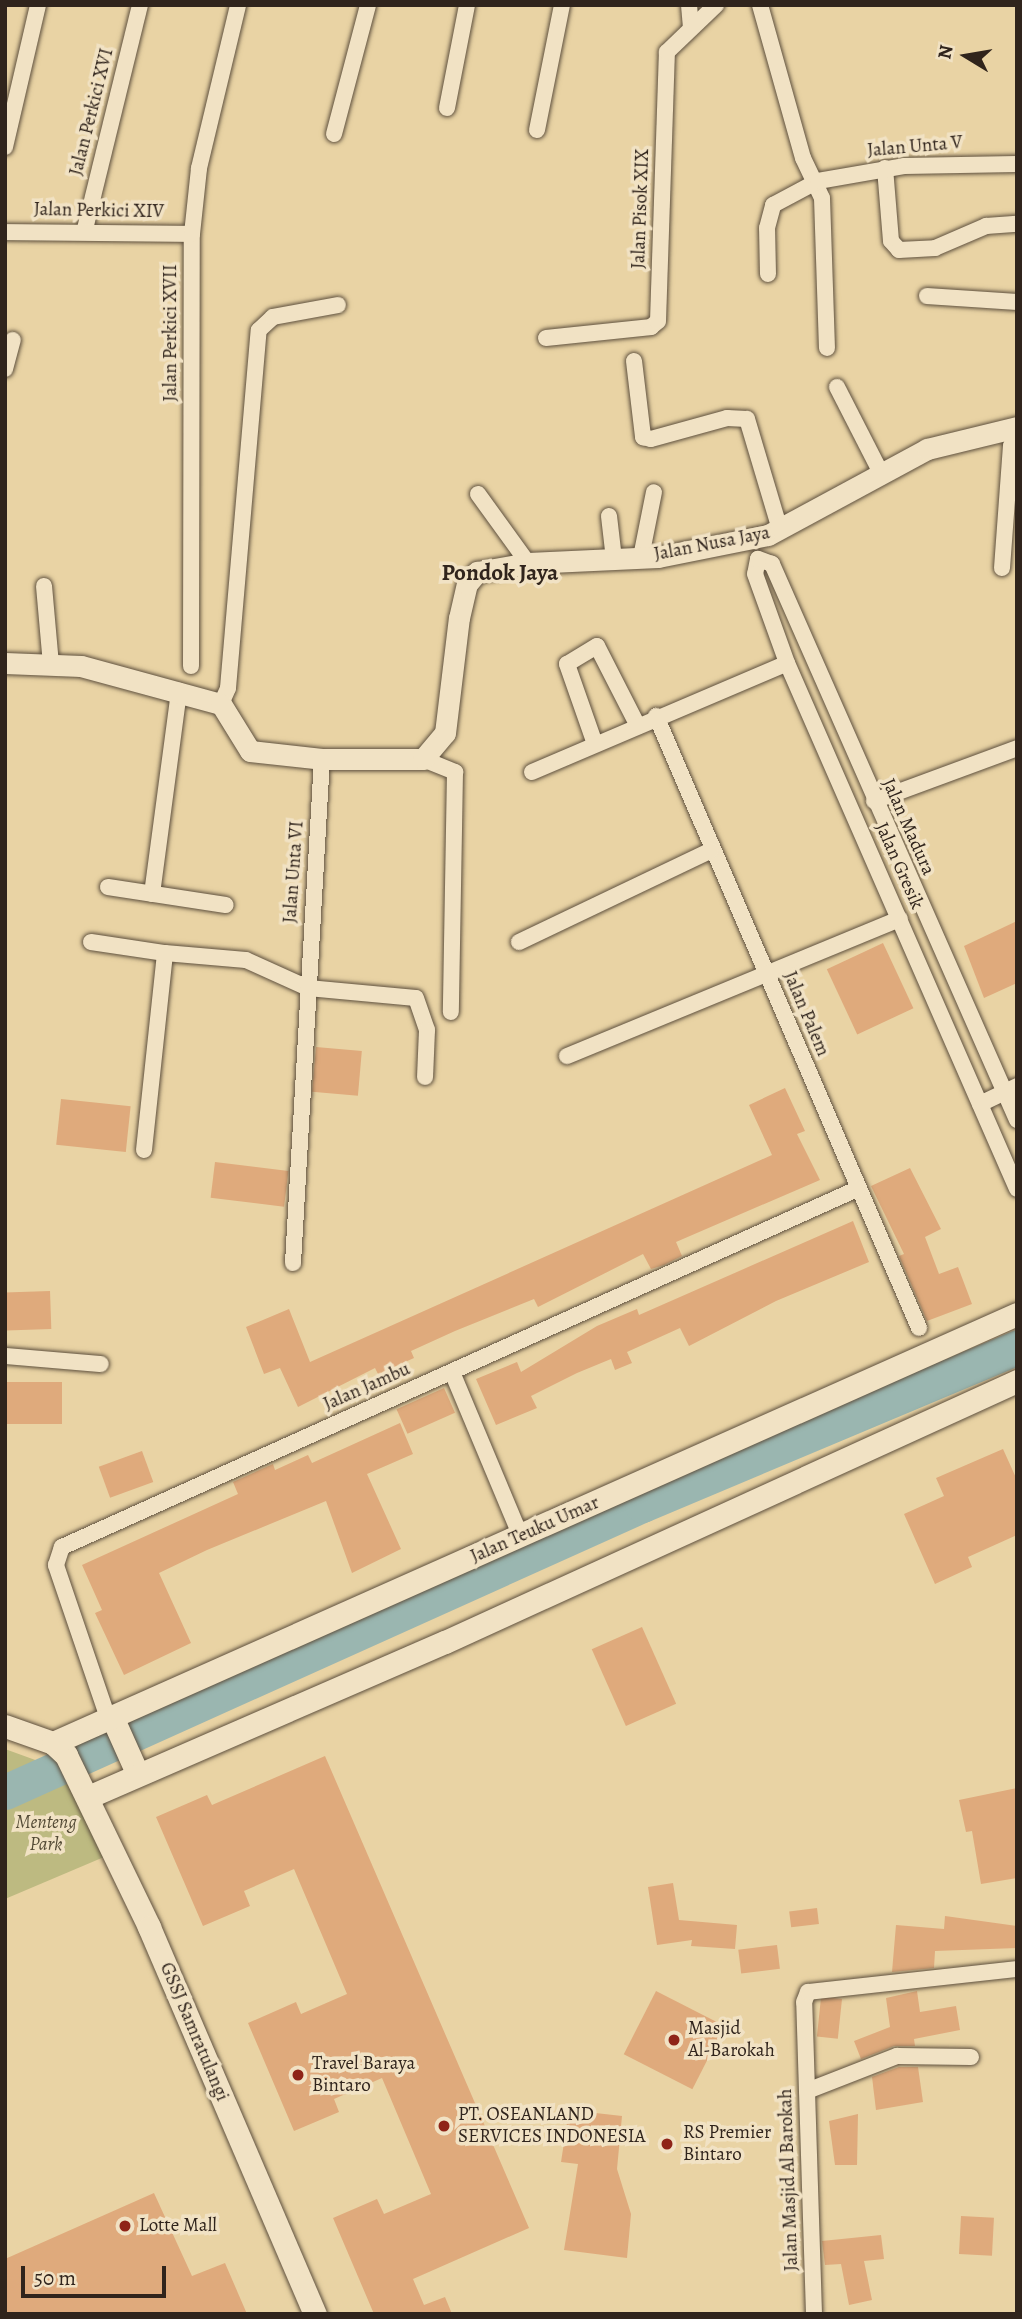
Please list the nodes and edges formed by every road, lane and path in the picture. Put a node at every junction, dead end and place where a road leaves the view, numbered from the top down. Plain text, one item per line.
1 (38, 5) edge
2 (140, 5) edge
3 (238, 5) edge
4 (368, 5) edge
5 (467, 5) edge
6 (562, 5) edge
7 (689, 5) edge
8 (716, 5) edge
9 (760, 5) edge
10 (691, 26) junction
11 (447, 108) dead end
12 (537, 130) dead end
13 (334, 134) dead end
14 (5, 147) edge
15 (1017, 164) edge
16 (885, 168) junction
17 (818, 181) junction
18 (1017, 224) edge
19 (85, 229) junction
20 (5, 232) edge
21 (192, 234) junction
22 (768, 274) dead end
23 (927, 296) dead end
24 (1017, 302) edge
25 (338, 305) dead end
26 (546, 338) dead end
27 (13, 340) dead end
28 (827, 348) dead end
29 (634, 361) dead end
30 (5, 369) edge
31 (837, 387) dead end
32 (1016, 429) edge
33 (880, 471) junction
34 (653, 492) dead end
35 (478, 494) dead end
36 (609, 516) dead end
37 (780, 530) junction
38 (641, 557) junction
39 (614, 559) junction
40 (758, 559) joint
41 (528, 563) junction
42 (1002, 568) dead end
43 (44, 586) dead end
44 (5, 663) edge
45 (787, 663) junction
46 (51, 664) junction
47 (191, 666) dead end
48 (179, 691) junction
49 (221, 704) junction
50 (656, 716) junction
51 (638, 726) junction
52 (595, 744) junction
53 (1017, 748) edge
54 (322, 760) junction
55 (423, 760) junction
56 (532, 772) dead end
57 (874, 802) junction
58 (710, 852) junction
59 (108, 887) dead end
60 (152, 894) junction
61 (226, 905) dead end
62 (900, 919) junction
63 (92, 942) dead end
64 (519, 942) dead end
65 (165, 953) junction
66 (766, 975) junction
67 (308, 988) junction
68 (452, 1012) dead end
69 (567, 1056) dead end
70 (425, 1077) dead end
71 (1011, 1089) edge
72 (980, 1104) junction
73 (1017, 1120) edge
74 (144, 1150) dead end
75 (857, 1189) junction
76 (1017, 1189) edge
77 (293, 1263) dead end
78 (1017, 1314) edge
79 (919, 1328) dead end
80 (5, 1356) edge
81 (101, 1364) dead end
82 (452, 1372) junction
83 (1017, 1381) edge
84 (521, 1536) junction
85 (114, 1725) junction
86 (5, 1726) edge
87 (59, 1749) junction
88 (135, 1768) junction
89 (84, 1790) junction
90 (1017, 1969) edge
91 (971, 2057) dead end
92 (807, 2091) junction
93 (315, 2314) edge
94 (814, 2314) edge

1 - 14 street
2 - 19 street, Jalan Perkici XVI
3 - 21 street, Jalan Perkici XVII
4 - 13 street
5 - 11 street
6 - 12 street
7 - 10 street
8 - 10 street, Jalan Pisok XIX
9 - 17 street
10 - 26 street, Jalan Pisok XIX
15 - 16 street, Jalan Unta V
16 - 17 street, Jalan Unta V
16 - 18 street
17 - 22 street, Jalan Unta V
17 - 28 street
19 - 20 street, Jalan Perkici XIV
19 - 21 street, Jalan Perkici XIV
21 - 47 street, Jalan Perkici XVII
23 - 24 street
25 - 49 street
27 - 30 street
29 - 37 street
31 - 33 street
32 - 33 street, Jalan Nusa Jaya
32 - 42 street
33 - 37 street, Jalan Nusa Jaya
34 - 38 street
35 - 41 street
36 - 39 street
37 - 38 street, Jalan Nusa Jaya
38 - 39 street, Jalan Nusa Jaya
39 - 41 street, Jalan Nusa Jaya
40 - 45 street, Jalan Gresik
40 - 57 street, Jalan Madura
41 - 55 street, Jalan Nusa Jaya
43 - 46 street
44 - 46 street
45 - 50 street
45 - 62 street, Jalan Gresik
46 - 48 street
48 - 49 street
48 - 60 street
49 - 54 street
50 - 51 street
50 - 58 street, Jalan Palem
51 - 52 street
51 - 52 street
52 - 56 street
53 - 57 street
54 - 55 street
54 - 67 street, Jalan Unta VI
55 - 68 street
57 - 71 street, Jalan Madura
58 - 64 street
58 - 66 street, Jalan Palem
59 - 60 street
60 - 61 street
62 - 66 street
62 - 72 street, Jalan Gresik
63 - 65 street
65 - 67 street
65 - 74 street
66 - 69 street
66 - 75 street, Jalan Palem
67 - 70 street
67 - 77 street, Jalan Unta VI
71 - 72 street
71 - 73 street, Jalan Madura
72 - 76 street, Jalan Gresik
75 - 79 street, Jalan Palem
75 - 82 street, Jalan Jambu
78 - 84 main road, Jalan Teuku Umar
80 - 81 street
82 - 84 street
82 - 85 street, Jalan Jambu
83 - 88 main road
84 - 85 main road, Jalan Teuku Umar
85 - 87 main road, Jalan Teuku Umar
85 - 88 main road
86 - 87 main road
87 - 89 main road, GSSJ Samratulangi
88 - 89 main road
89 - 93 main road, GSSJ Samratulangi
90 - 92 street, Jalan Masjid Al Barokah
91 - 92 street
92 - 94 street, Jalan Masjid Al Barokah

